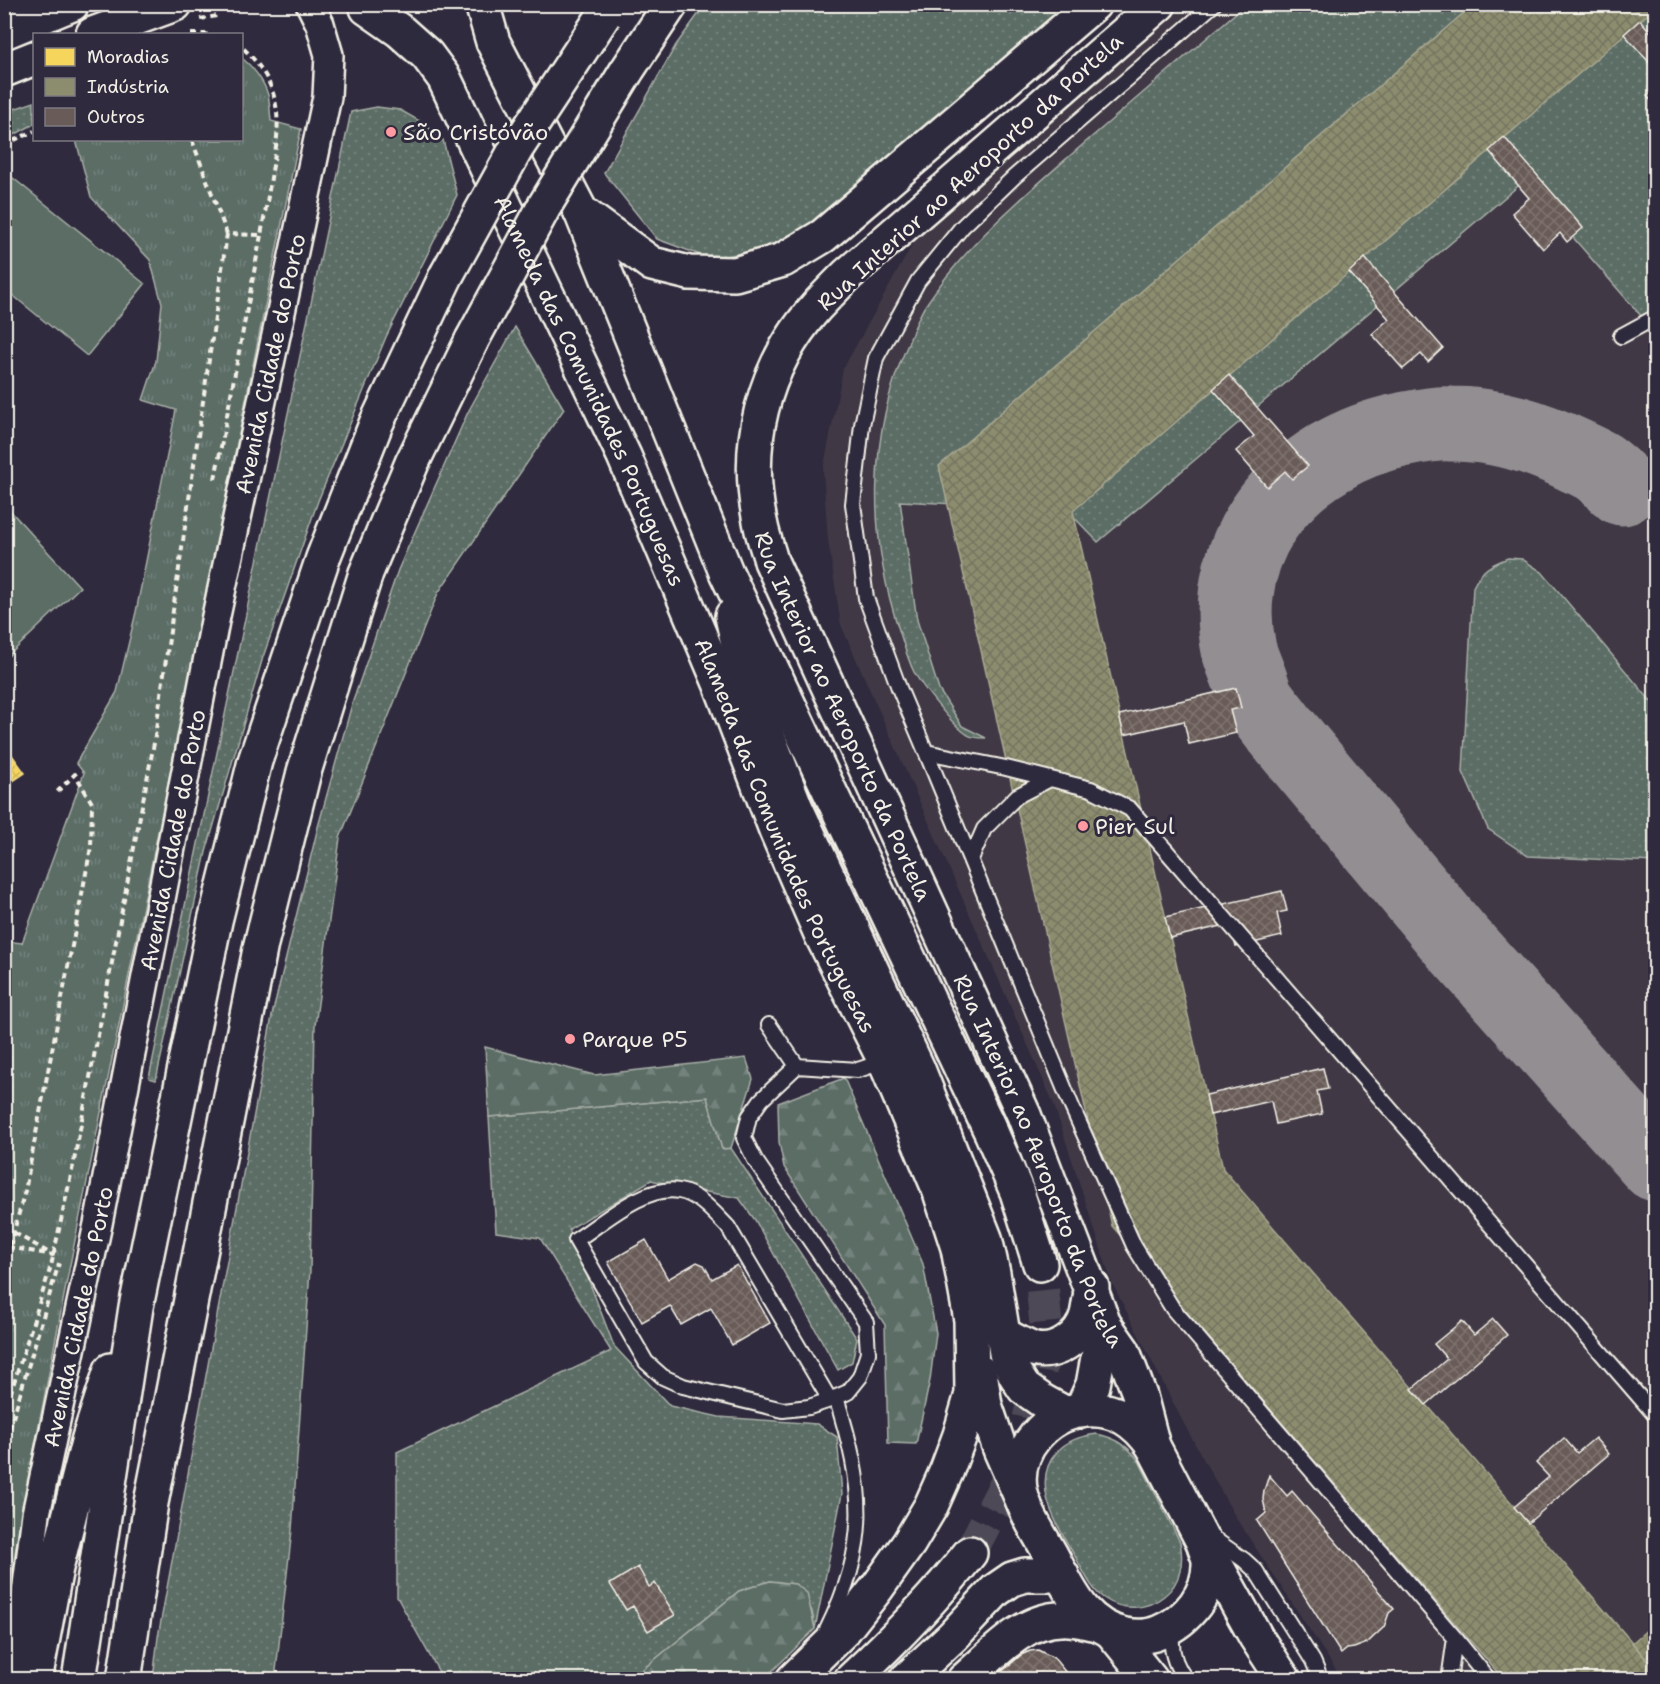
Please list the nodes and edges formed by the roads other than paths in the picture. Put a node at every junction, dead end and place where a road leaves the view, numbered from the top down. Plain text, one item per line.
1 (72, 4) edge
2 (175, 4) edge
3 (310, 4) edge
4 (404, 4) edge
5 (482, 4) edge
6 (671, 4) edge
7 (1094, 4) edge
8 (1159, 4) edge
9 (1214, 4) edge
10 (355, 6) edge
11 (607, 10) edge
12 (4, 32) edge
13 (96, 33) edge
14 (33, 58) edge
15 (4, 70) edge
16 (580, 212) junction
17 (1656, 317) edge
18 (1622, 336) dead end
19 (726, 572) junction
20 (926, 752) junction
21 (1050, 779) junction
22 (971, 859) junction
23 (769, 1025) dead end
24 (885, 1061) junction
25 (797, 1066) junction
26 (1040, 1264) tunnel mouth
27 (1092, 1287) junction
28 (136, 1307) junction
29 (971, 1320) junction
30 (1104, 1324) junction
31 (1002, 1334) junction
32 (833, 1398) junction
33 (1074, 1412) junction
34 (1656, 1416) edge
35 (1153, 1446) junction
36 (1025, 1506) junction
37 (1198, 1532) junction
38 (970, 1553) tunnel mouth
39 (1062, 1575) junction
40 (1174, 1625) junction
41 (1105, 1628) junction
42 (1455, 1638) junction
43 (799, 1674) edge
44 (15, 1680) edge
45 (35, 1680) edge
46 (79, 1680) edge
47 (124, 1680) edge
48 (851, 1680) edge
49 (906, 1680) edge
50 (964, 1680) edge
51 (1151, 1680) edge
52 (1186, 1680) edge
53 (1284, 1680) edge
54 (1319, 1680) edge
55 (1449, 1680) edge
56 (1489, 1680) edge

1 - 12 main road
2 - 13 main road
3 - 44 street, Avenida Cidade do Porto
4 - 10 main road
5 - 16 main road
6 - 47 main road, bridge
7 - 16 main road
8 - 27 main road, Rua Interior ao Aeroporto da Portela
9 - 20 lane
10 - 24 main road, Alameda das Comunidades Portuguesas
11 - 28 main road, bridge
14 - 15 main road
16 - 19 main road
17 - 18 lane
19 - 26 main road
19 - 31 main road
20 - 21 lane
20 - 22 lane
21 - 22 lane
21 - 34 lane
22 - 42 lane
23 - 25 lane
24 - 25 lane
24 - 29 main road, Alameda das Comunidades Portuguesas
25 - 32 lane
27 - 30 main road, Rua Interior ao Aeroporto da Portela
27 - 31 main road
28 - 45 main road
28 - 46 main road
29 - 36 main road
29 - 43 main road, Alameda das Comunidades Portuguesas
30 - 33 main road
30 - 35 main road, Rua Interior ao Aeroporto da Portela
31 - 33 main road
32 - 32 lane
32 - 43 lane
33 - 35 main road
33 - 36 main road
35 - 37 main road, Rua Interior ao Aeroporto da Portela
36 - 39 main road
37 - 40 main road, Rua Interior ao Aeroporto da Portela
37 - 53 main road, Rua Interior ao Aeroporto da Portela
37 - 54 lane
38 - 48 main road
39 - 41 main road
39 - 49 main road
40 - 41 main road, Rua Interior ao Aeroporto da Portela
40 - 52 lane
41 - 50 main road, Rua Interior ao Aeroporto da Portela
41 - 51 main road
42 - 55 lane
42 - 56 lane

